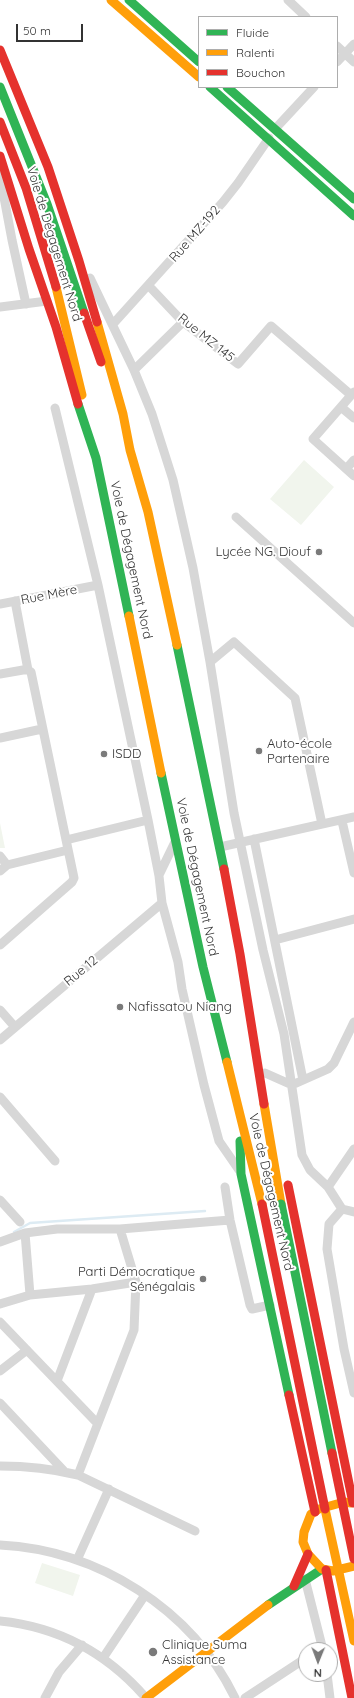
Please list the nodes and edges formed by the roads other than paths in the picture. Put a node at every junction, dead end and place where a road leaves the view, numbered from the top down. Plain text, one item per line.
1 (112, 0) edge
2 (129, 0) edge
3 (288, 0) edge
4 (305, 16) edge
5 (354, 44) edge
6 (338, 47) edge
7 (0, 50) edge
8 (345, 54) junction
9 (198, 61) edge
10 (338, 61) edge
11 (354, 62) edge
12 (198, 77) edge
13 (0, 87) edge
14 (211, 88) edge
15 (228, 88) edge
16 (313, 88) edge
17 (0, 122) edge
18 (275, 129) junction
19 (268, 138) junction
20 (0, 156) edge
21 (0, 174) edge
22 (354, 199) edge
23 (354, 216) edge
24 (80, 261) junction
25 (149, 286) junction
26 (47, 301) junction
27 (26, 304) junction
28 (0, 307) edge
29 (183, 322) junction
30 (113, 324) junction
31 (134, 370) junction
32 (353, 393) edge
33 (341, 407) junction
34 (55, 408) dead end
35 (354, 418) edge
36 (130, 450) junction
37 (96, 458) junction
38 (354, 460) edge
39 (346, 469) junction
40 (354, 476) edge
41 (236, 517) dead end
42 (98, 585) junction
43 (14, 601) junction
44 (0, 604) edge
45 (354, 623) edge
46 (210, 662) junction
47 (28, 670) junction
48 (0, 674) edge
49 (42, 729) junction
50 (0, 738) edge
51 (354, 818) edge
52 (148, 820) junction
53 (342, 821) junction
54 (322, 824) junction
55 (254, 839) junction
56 (66, 840) junction
57 (175, 840) junction
58 (241, 842) junction
59 (220, 846) junction
60 (68, 850) junction
61 (0, 856) edge
62 (353, 860) edge
63 (4, 868) edge
64 (354, 873) edge
65 (159, 876) junction
66 (162, 903) junction
67 (354, 919) edge
68 (275, 940) junction
69 (0, 945) edge
70 (0, 1010) edge
71 (354, 1022) edge
72 (15, 1027) junction
73 (252, 1036) junction
74 (0, 1040) edge
75 (266, 1073) junction
76 (303, 1080) junction
77 (292, 1085) junction
78 (0, 1097) edge
79 (241, 1120) junction
80 (354, 1149) edge
81 (283, 1158) dead end
82 (55, 1161) dead end
83 (286, 1173) dead end
84 (242, 1174) junction
85 (224, 1187) dead end
86 (328, 1187) junction
87 (0, 1200) edge
88 (342, 1210) junction
89 (354, 1212) edge
90 (230, 1220) junction
91 (20, 1222) dead end
92 (120, 1229) junction
93 (25, 1233) junction
94 (0, 1242) edge
95 (136, 1282) junction
96 (92, 1289) junction
97 (30, 1295) junction
98 (0, 1304) edge
99 (270, 1305) junction
100 (0, 1322) edge
101 (354, 1347) edge
102 (344, 1349) junction
103 (27, 1350) junction
104 (0, 1371) edge
105 (57, 1381) junction
106 (354, 1394) edge
107 (0, 1403) edge
108 (97, 1423) junction
109 (0, 1466) edge
110 (64, 1472) junction
111 (78, 1475) junction
112 (109, 1489) junction
113 (354, 1503) edge
114 (315, 1512) junction
115 (195, 1531) dead end
116 (0, 1545) edge
117 (308, 1554) junction
118 (354, 1559) edge
119 (77, 1560) junction
120 (354, 1566) edge
121 (324, 1569) junction
122 (305, 1579) junction
123 (294, 1586) junction
124 (145, 1595) junction
125 (0, 1621) edge
126 (319, 1642) edge
127 (354, 1642) edge
128 (82, 1645) junction
129 (206, 1651) junction
130 (104, 1658) junction
131 (298, 1663) edge
132 (328, 1682) edge
133 (45, 1698) edge
134 (146, 1698) edge
135 (235, 1698) edge
136 (246, 1698) edge
137 (330, 1698) edge
138 (352, 1698) edge

1 - 12 main road
2 - 9 main road
3 - 4 street
5 - 8 street
6 - 8 street
7 - 24 main road
8 - 10 street
8 - 11 street
13 - 36 main road, Voie de Dégagement Nord
14 - 19 main road
15 - 18 main road
16 - 18 street
17 - 37 main road, Voie de Dégagement Nord
18 - 22 main road
19 - 23 main road
19 - 25 street, Rue MZ-192
20 - 26 main road
21 - 27 street
24 - 30 street
24 - 36 main road
25 - 29 street, Rue MZ 145
25 - 30 street, Rue MZ-192
26 - 27 street
26 - 37 main road
27 - 28 street
29 - 31 street
29 - 32 street, Rue MZ 145
30 - 31 street
31 - 46 street
32 - 33 street
33 - 35 street
33 - 39 street
34 - 42 street
36 - 59 main road, Voie de Dégagement Nord
37 - 57 main road, Voie de Dégagement Nord
38 - 39 street
39 - 40 street
41 - 45 street
42 - 43 street, Rue Mère
42 - 52 street
43 - 44 street, Rue Mère
43 - 47 street
46 - 54 street
46 - 58 street
47 - 48 street
47 - 49 street
49 - 50 street
49 - 56 street
51 - 53 street
52 - 56 street
52 - 65 street
53 - 54 street
53 - 62 street
54 - 55 street
55 - 58 street
55 - 68 street
56 - 60 street
57 - 65 street
57 - 79 main road, Voie de Dégagement Nord
58 - 59 street
58 - 77 street
59 - 73 main road, Voie de Dégagement Nord
60 - 63 street
60 - 69 street
61 - 63 street
62 - 64 street
65 - 66 street
66 - 72 street, Rue 12
66 - 84 street
67 - 68 street
68 - 76 street
70 - 72 street
71 - 76 street
72 - 74 street, Rue 12
73 - 75 main road
73 - 118 main road, Voie de Dégagement Nord, bridge
75 - 77 street
75 - 81 main road
76 - 77 street
77 - 86 street
78 - 82 street
79 - 84 main road
79 - 127 main road, Voie de Dégagement Nord, bridge
80 - 86 street
83 - 113 main road
84 - 99 main road
85 - 90 street
86 - 88 street
87 - 91 street
88 - 89 street
88 - 102 street
90 - 92 street
90 - 99 street
92 - 93 street
92 - 95 street
93 - 94 street
93 - 97 street
95 - 96 street
95 - 108 street
96 - 97 street
96 - 105 street
97 - 98 street
99 - 114 main road
100 - 103 street
101 - 102 street
102 - 106 street
103 - 104 street
103 - 105 street
105 - 108 street
107 - 110 street
108 - 111 street
109 - 110 street
110 - 111 street
111 - 112 street
112 - 115 street
112 - 119 street
113 - 114 main road
114 - 117 main road
116 - 119 street
117 - 121 main road
117 - 123 main road
119 - 124 street
120 - 121 main road
121 - 122 main road
121 - 138 main road
122 - 123 main road
122 - 126 street
123 - 129 main road
124 - 129 street
124 - 130 street
125 - 128 street
128 - 130 street
128 - 133 street
129 - 134 main road
129 - 135 street
130 - 134 street
131 - 136 street
132 - 137 street

